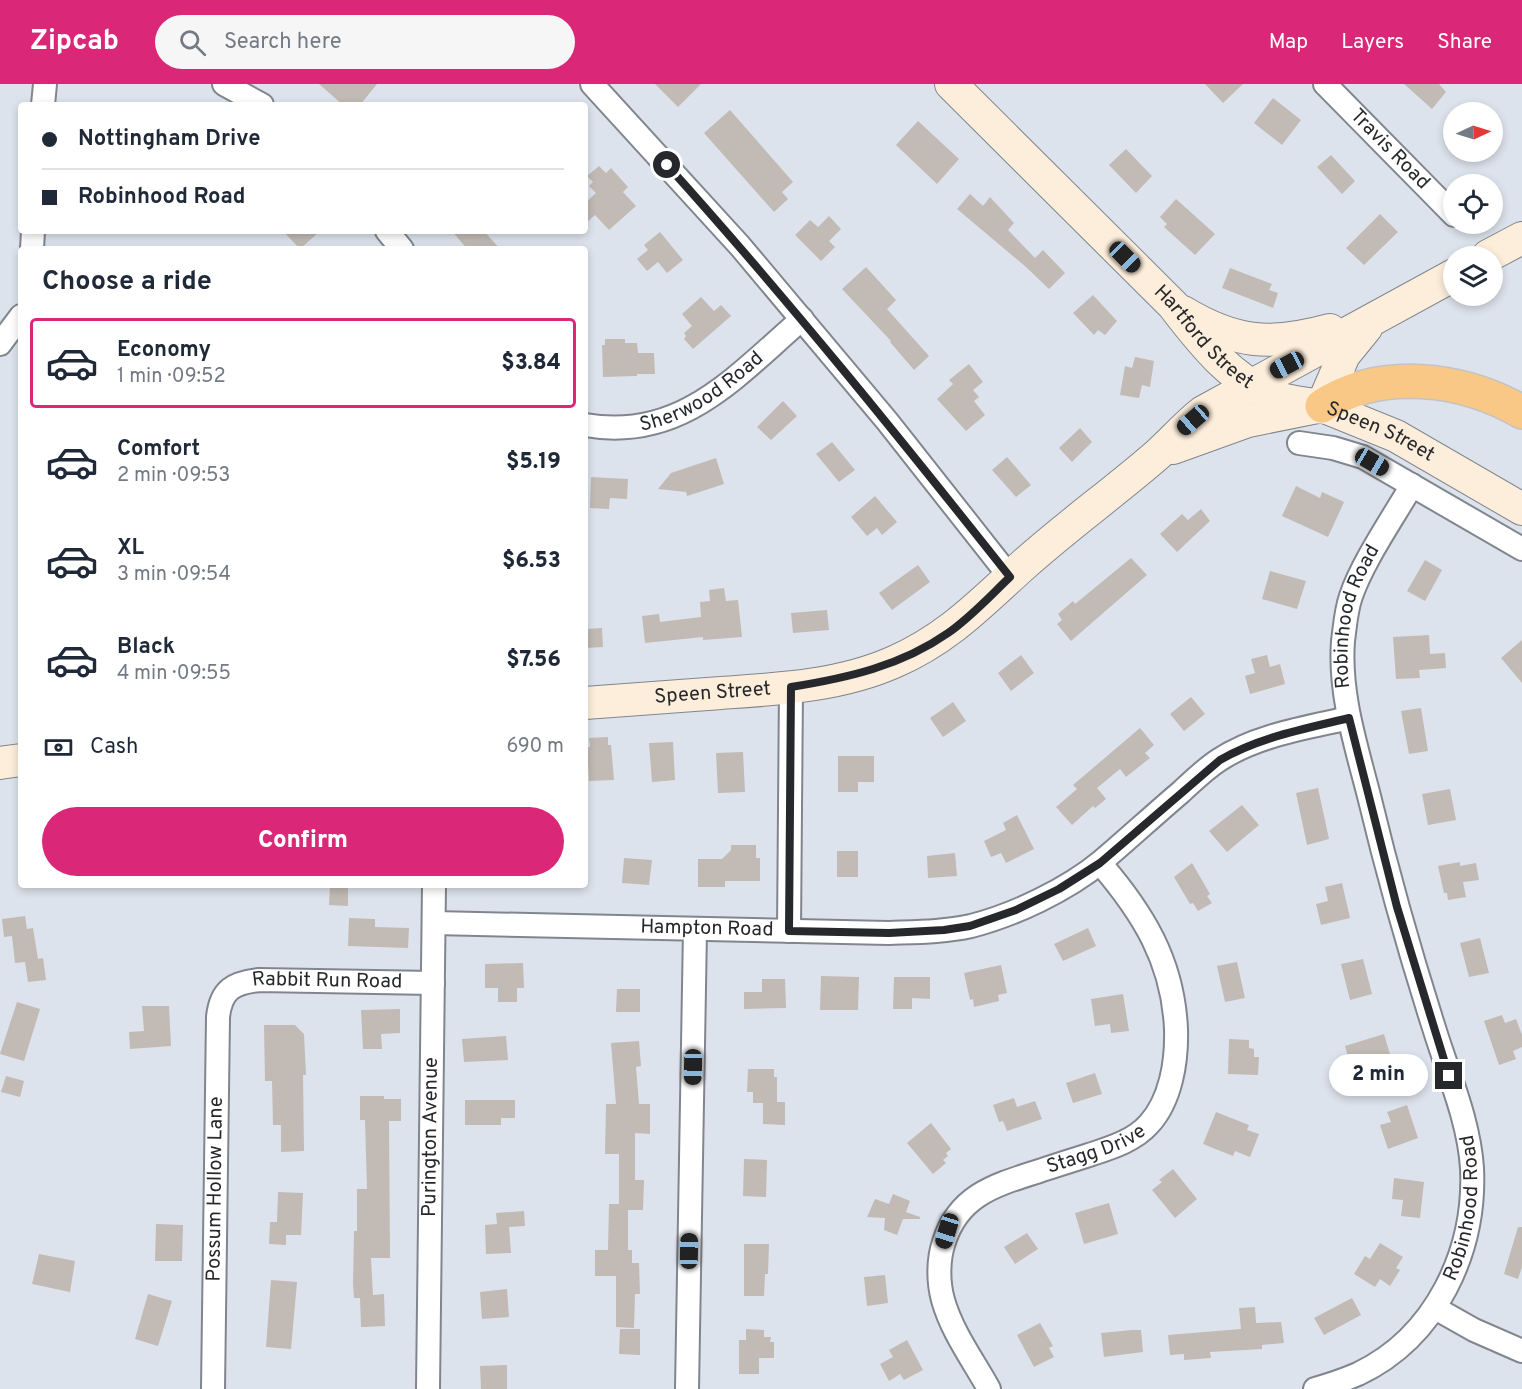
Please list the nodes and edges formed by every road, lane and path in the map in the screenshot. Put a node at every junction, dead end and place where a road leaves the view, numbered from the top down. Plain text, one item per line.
1 (45, 84) edge
2 (224, 84) edge
3 (592, 84) edge
4 (951, 84) edge
5 (1325, 84) edge
6 (43, 102) edge
7 (257, 102) edge
8 (1443, 204) edge
9 (390, 234) edge
10 (1522, 238) edge
11 (400, 246) edge
12 (1503, 248) edge
13 (1443, 281) edge
14 (1173, 305) junction
15 (1380, 315) junction
16 (802, 319) junction
17 (18, 320) edge
18 (0, 344) edge
19 (1251, 384) junction
20 (1322, 406) junction
21 (1522, 412) edge
22 (588, 425) edge
23 (1299, 443) dead end
24 (1158, 453) junction
25 (1412, 485) junction
26 (1522, 509) edge
27 (1522, 549) edge
28 (1010, 577) junction
29 (791, 687) junction
30 (588, 703) edge
31 (1349, 718) junction
32 (18, 761) edge
33 (0, 764) edge
34 (1100, 863) junction
35 (434, 888) edge
36 (434, 923) junction
37 (695, 930) junction
38 (789, 931) junction
39 (433, 983) junction
40 (226, 992) joint
41 (1435, 1308) junction
42 (1522, 1351) edge
43 (213, 1389) edge
44 (428, 1389) edge
45 (687, 1389) edge
46 (989, 1389) edge
47 (1315, 1389) edge

1 - 6 street
2 - 7 street
3 - 16 street
4 - 14 street, Hartford Street
5 - 8 street, Travis Road
9 - 11 street
10 - 12 street
13 - 15 street, Speen Street
14 - 15 street
14 - 19 street, Hartford Street
15 - 19 street, Speen Street
15 - 20 street
16 - 22 street, Sherwood Road
16 - 28 street
17 - 18 street
19 - 20 street, Hartford Street
19 - 24 street, Speen Street
20 - 21 highway
20 - 24 street, Speen Street
20 - 26 street, Speen Street
23 - 25 street
24 - 28 street, Speen Street
25 - 27 street
25 - 31 street, Robinhood Road
28 - 29 street, Speen Street
29 - 30 street, Speen Street
29 - 38 street
31 - 34 street, Hampton Road
31 - 41 street, Robinhood Road
32 - 33 street
34 - 38 street, Hampton Road
34 - 46 street, Stagg Drive
35 - 36 street, Purington Avenue
36 - 37 street, Hampton Road
36 - 39 street, Purington Avenue
37 - 38 street, Hampton Road
37 - 45 street
39 - 40 street, Rabbit Run Road
39 - 44 street, Purington Avenue
40 - 43 street, Possum Hollow Lane
41 - 42 street
41 - 47 street, Robinhood Road

